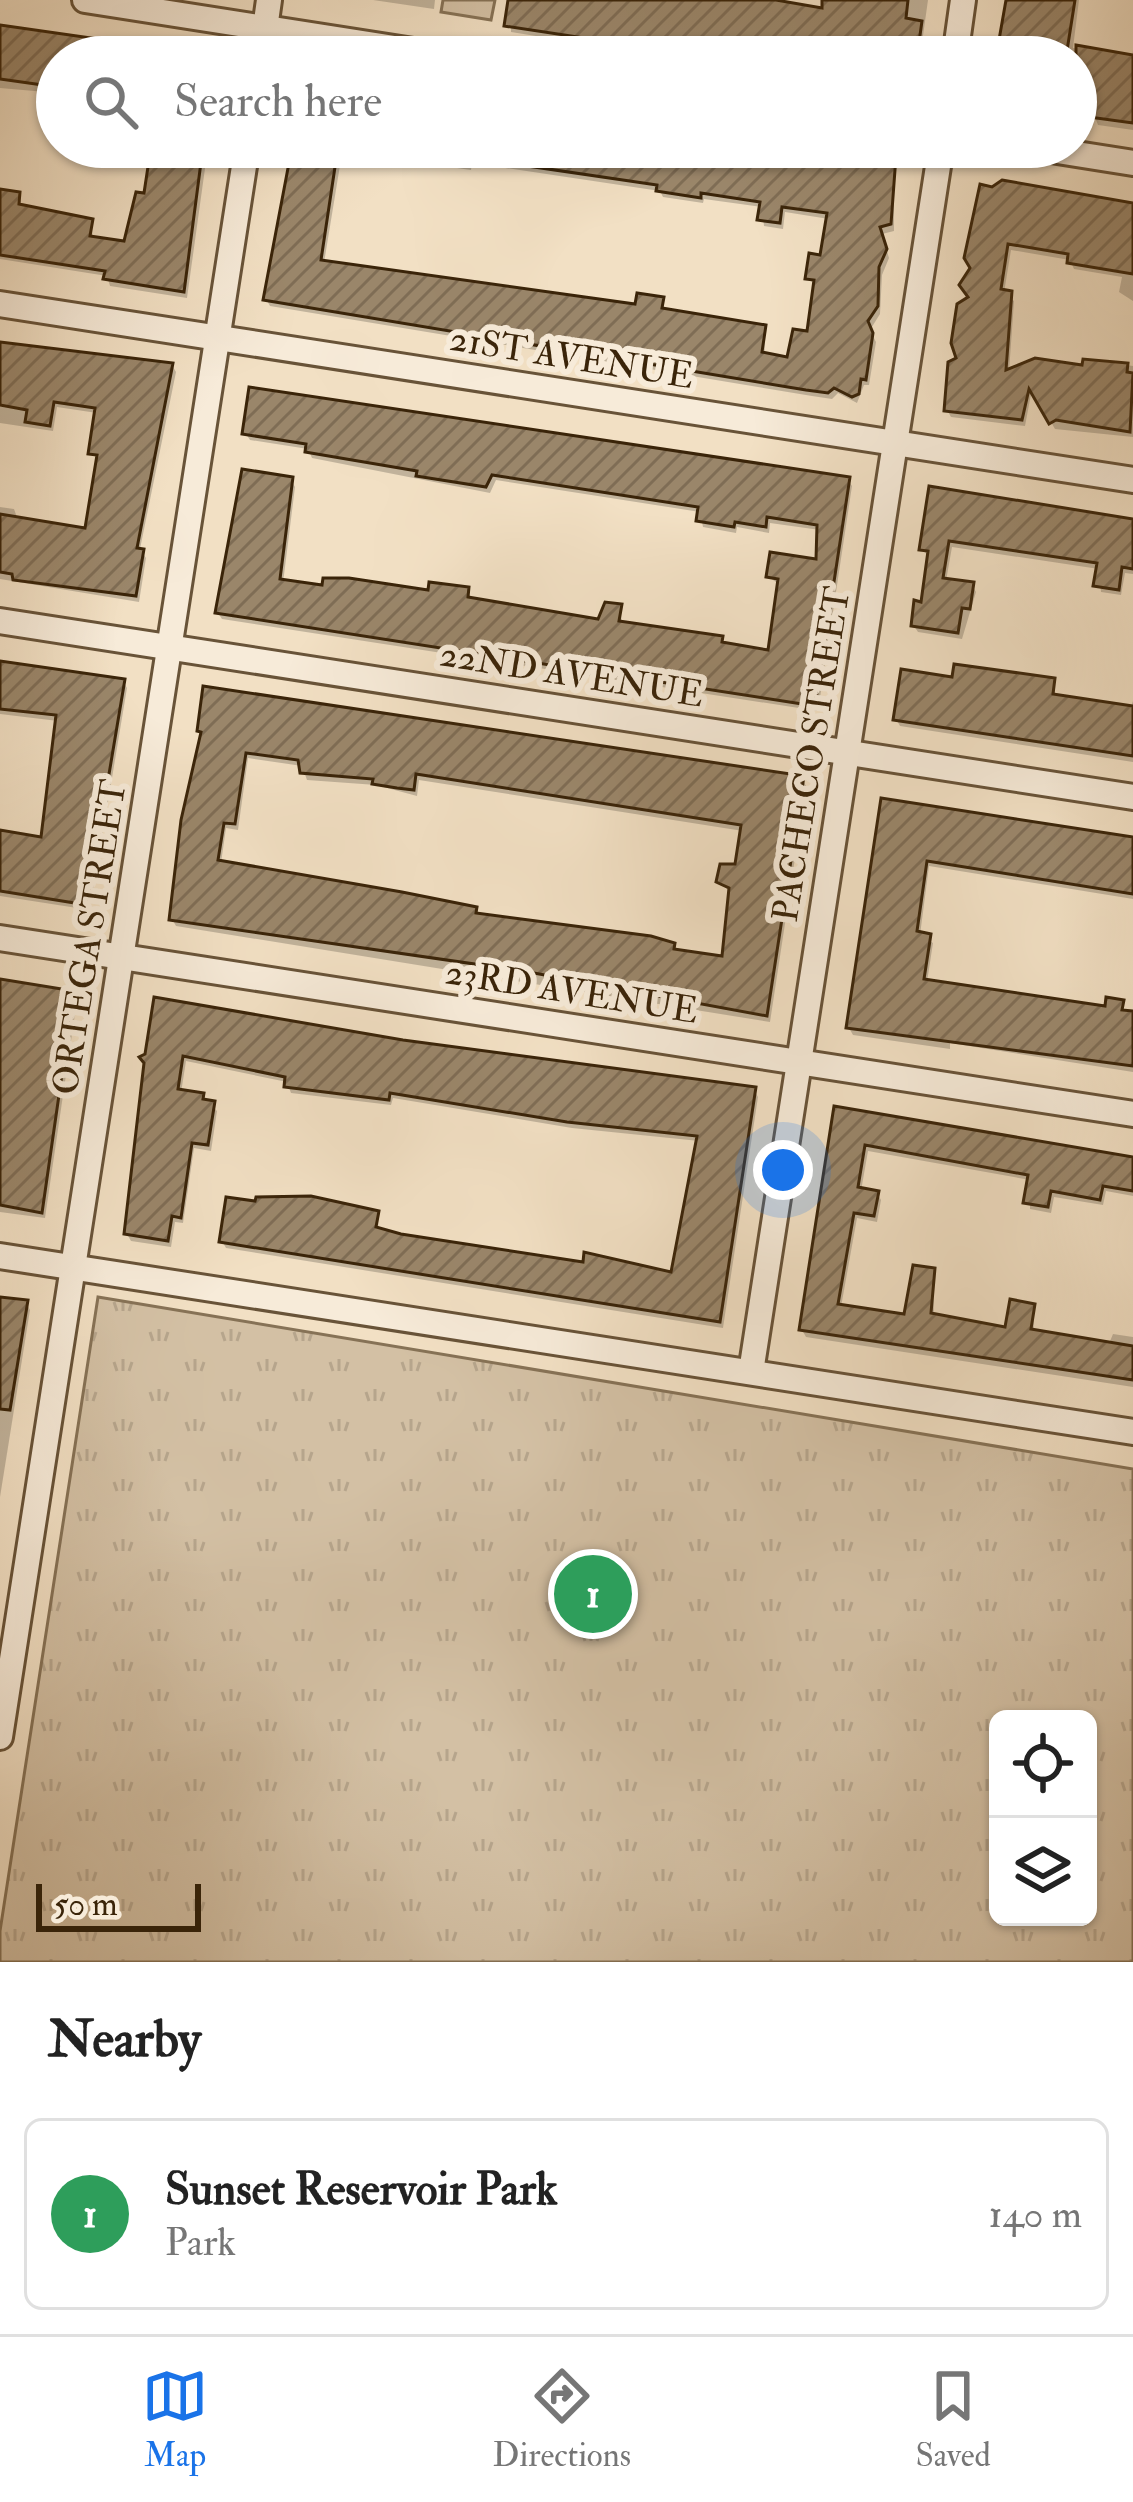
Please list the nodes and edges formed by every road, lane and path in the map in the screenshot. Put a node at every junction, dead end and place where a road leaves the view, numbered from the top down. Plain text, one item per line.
1 (86, 0) edge
2 (269, 0) edge
3 (963, 0) edge
4 (265, 28) junction
5 (264, 36) edge
6 (317, 36) edge
7 (958, 36) edge
8 (1097, 157) edge
9 (1133, 163) edge
10 (244, 168) edge
11 (938, 168) edge
12 (0, 304) edge
13 (217, 338) junction
14 (895, 443) junction
15 (1133, 480) edge
16 (0, 621) edge
17 (169, 647) junction
18 (847, 752) junction
19 (1133, 797) edge
20 (0, 938) edge
21 (121, 957) junction
22 (799, 1062) junction
23 (1133, 1114) edge
24 (0, 1256) edge
25 (73, 1267) junction
26 (751, 1372) junction
27 (1133, 1432) edge
28 (12, 1574) edge
29 (0, 1737) edge

1 - 4 street
2 - 4 street
3 - 7 street
4 - 5 street
4 - 6 street
8 - 9 street
10 - 13 street, ORTEGA STREET
11 - 14 street, PACHECO STREET
12 - 13 street, 21ST AVENUE
13 - 14 street, 21ST AVENUE
13 - 17 street, ORTEGA STREET
14 - 15 street, 21ST AVENUE
14 - 18 street, PACHECO STREET
16 - 17 street, 22ND AVENUE
17 - 18 street, 22ND AVENUE
17 - 21 street, ORTEGA STREET
18 - 19 street, 22ND AVENUE
18 - 22 street, PACHECO STREET
20 - 21 street, 23RD AVENUE
21 - 22 street, 23RD AVENUE
21 - 25 street, ORTEGA STREET
22 - 23 street, 23RD AVENUE
22 - 26 street, PACHECO STREET
24 - 25 street
25 - 26 street
25 - 28 street, ORTEGA STREET
26 - 27 street
28 - 29 street, ORTEGA STREET

